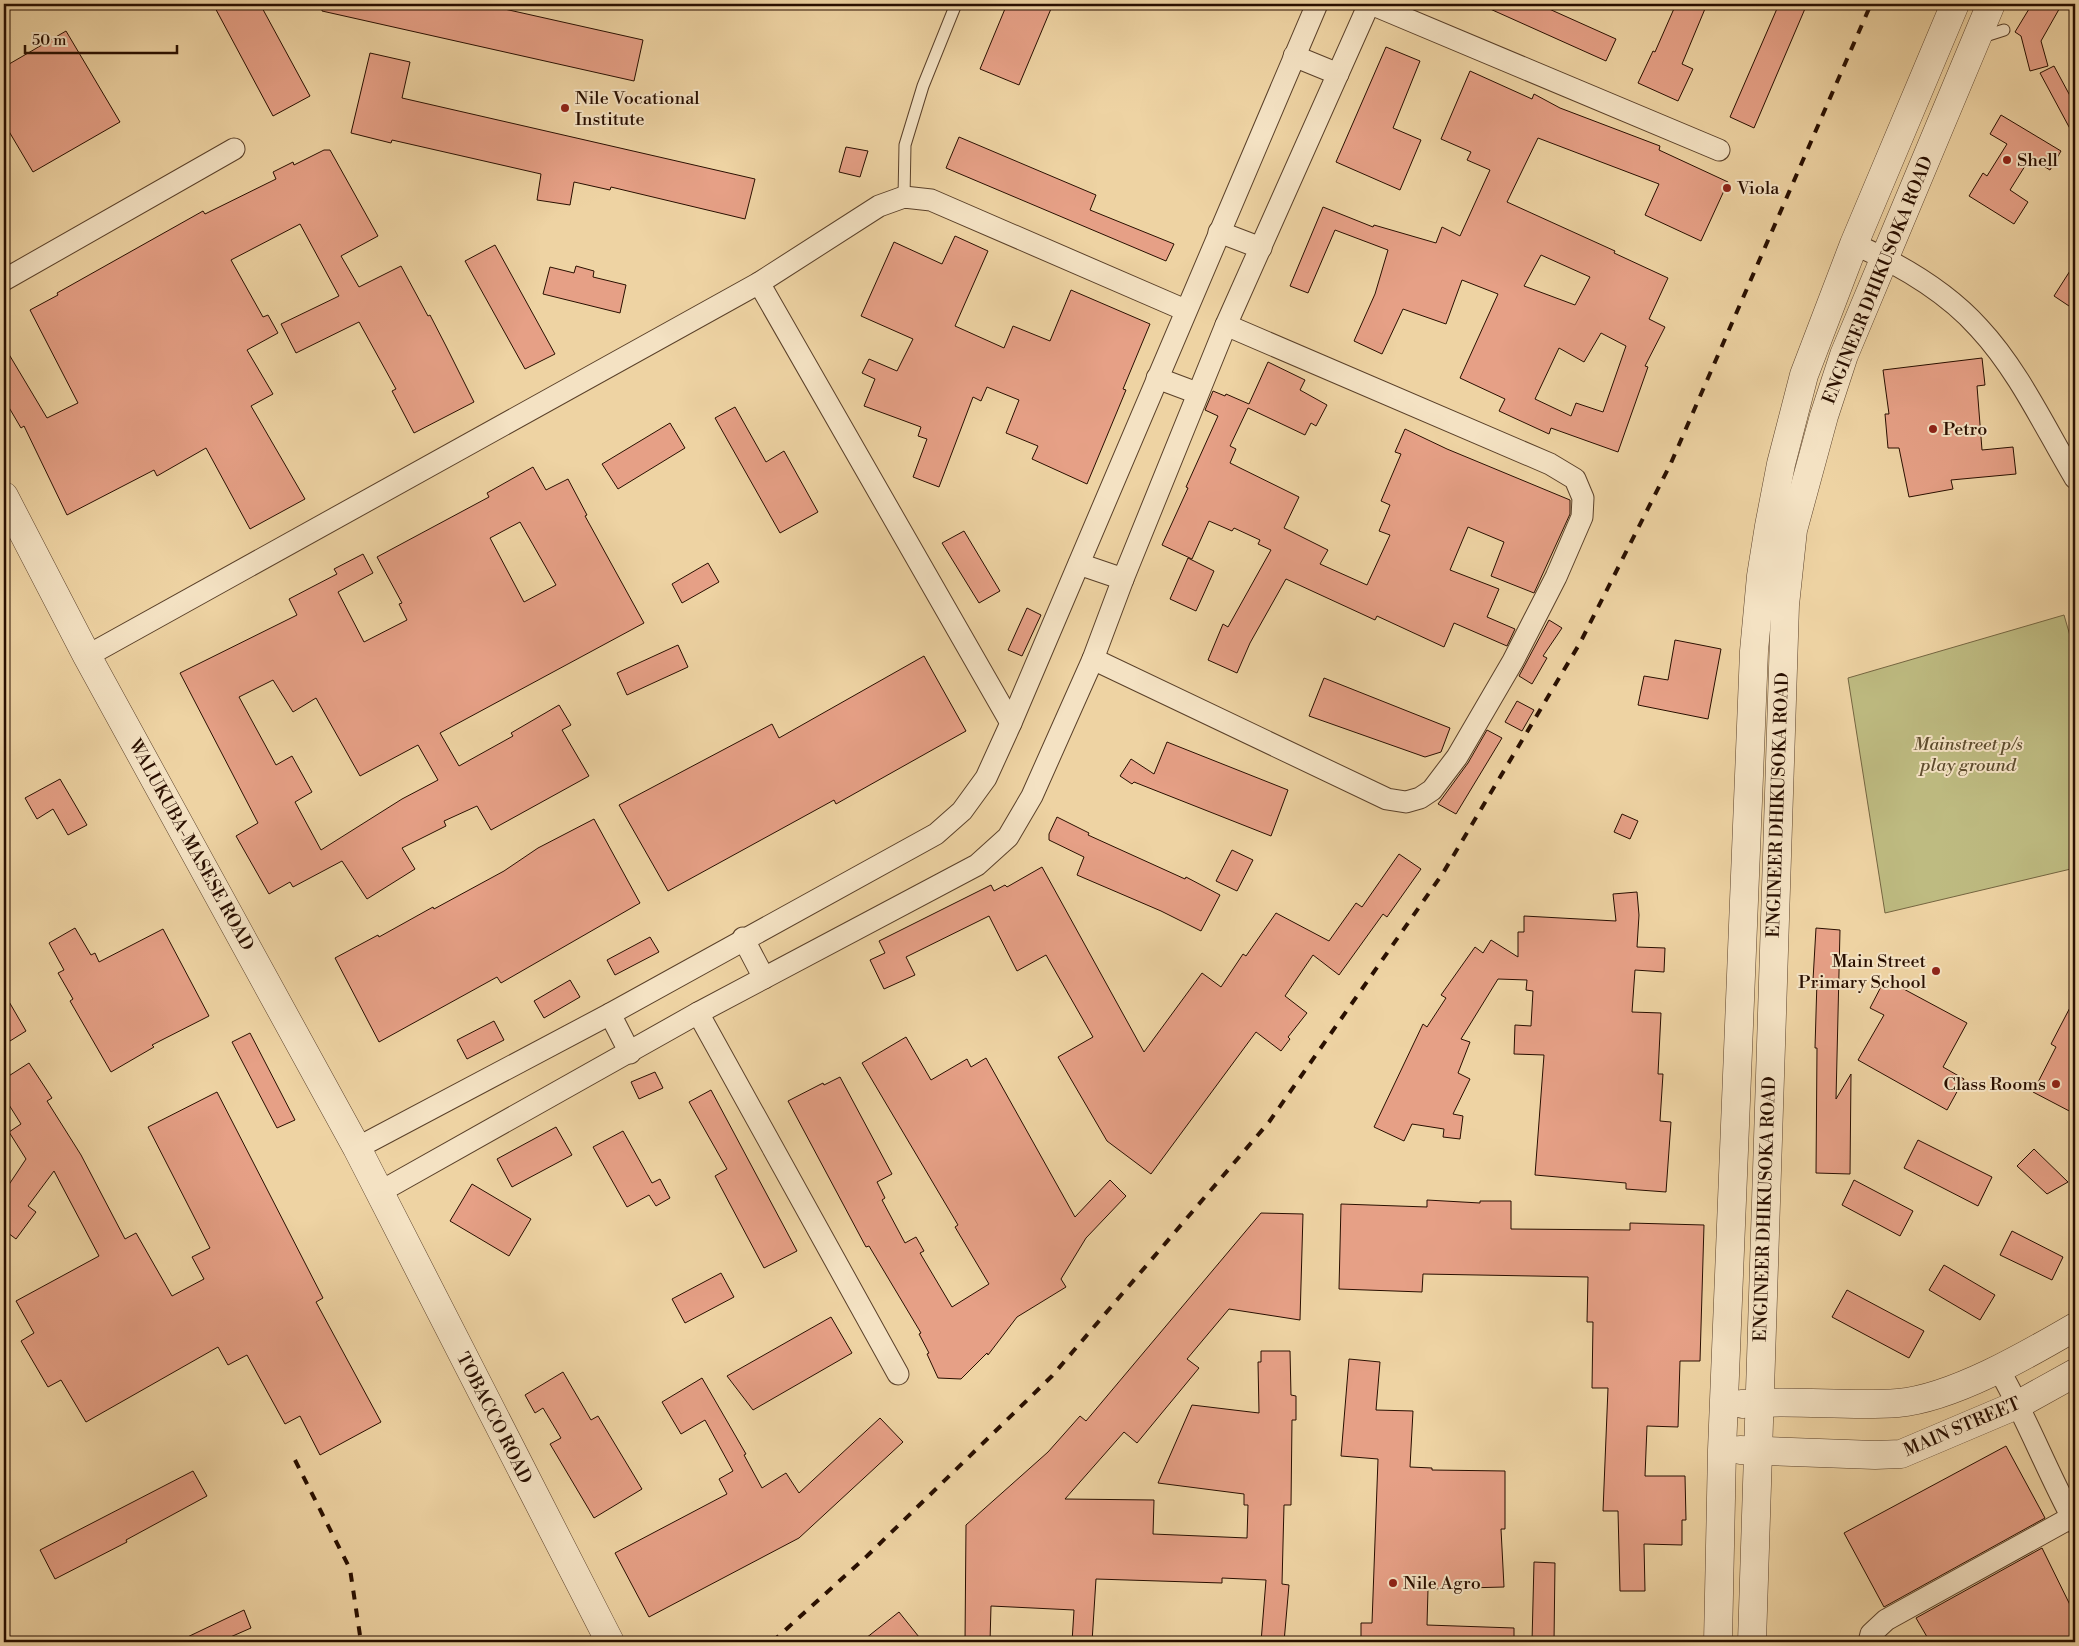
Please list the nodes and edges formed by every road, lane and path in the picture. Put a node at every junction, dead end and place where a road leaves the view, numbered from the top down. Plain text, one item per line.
1 (956, 4) edge
2 (1317, 4) edge
3 (1370, 4) edge
4 (1955, 4) edge
5 (1990, 4) edge
6 (2004, 30) dead end
7 (1975, 39) junction
8 (1294, 56) junction
9 (1338, 74) junction
10 (234, 149) dead end
11 (1719, 150) dead end
12 (904, 197) junction
13 (1219, 232) junction
14 (1854, 244) junction
15 (1261, 248) junction
16 (1883, 258) junction
17 (4, 280) edge
18 (759, 283) junction
19 (1185, 310) junction
20 (1226, 325) junction
21 (1157, 378) junction
22 (1197, 393) junction
23 (2075, 478) edge
24 (4, 496) edge
25 (1079, 564) junction
26 (1123, 579) junction
27 (87, 656) junction
28 (1094, 659) junction
29 (1011, 723) junction
30 (743, 938) junction
31 (764, 978) junction
32 (698, 1013) junction
33 (610, 1014) junction
34 (630, 1053) junction
35 (357, 1148) junction
36 (378, 1193) junction
37 (2075, 1328) edge
38 (1998, 1368) junction
39 (2075, 1373) edge
40 (898, 1374) dead end
41 (1759, 1402) junction
42 (2019, 1404) junction
43 (1725, 1405) junction
44 (1722, 1450) junction
45 (1758, 1450) junction
46 (2074, 1520) edge
47 (610, 1642) edge
48 (1718, 1642) edge
49 (1752, 1642) edge
50 (1869, 1642) edge

1 - 12 lane
2 - 8 street
3 - 9 street
3 - 11 street
4 - 14 street, ENGINEER DHIKUSOKA ROAD
5 - 7 street, ENGINEER DHIKUSOKA ROAD
6 - 7 lane
7 - 16 street, ENGINEER DHIKUSOKA ROAD
8 - 9 street
8 - 13 street
9 - 15 street
10 - 17 street
12 - 18 street
12 - 19 street
13 - 15 street
13 - 19 street
14 - 16 street
14 - 43 street, ENGINEER DHIKUSOKA ROAD
15 - 20 street
16 - 23 street
16 - 41 street, ENGINEER DHIKUSOKA ROAD
18 - 27 street
18 - 29 street
19 - 21 street
20 - 22 street
20 - 28 street
21 - 22 street
21 - 25 street
22 - 26 street
24 - 27 street, WALUKUBA-MASESE ROAD
25 - 26 street
25 - 29 street
26 - 28 street
27 - 35 street, WALUKUBA-MASESE ROAD
28 - 31 street
29 - 30 street
30 - 31 street
30 - 33 street
31 - 32 street
32 - 34 street
32 - 40 street
33 - 34 street
33 - 35 street
34 - 36 street
35 - 36 street, WALUKUBA-MASESE ROAD
36 - 47 street, TOBACCO ROAD
37 - 38 street
38 - 41 street
38 - 42 street
39 - 42 street, MAIN STREET
41 - 43 street
41 - 45 street, ENGINEER DHIKUSOKA ROAD
42 - 45 street, MAIN STREET
42 - 46 street
43 - 44 street, ENGINEER DHIKUSOKA ROAD
44 - 45 street, MAIN STREET
44 - 48 street, ENGINEER DHIKUSOKA ROAD
45 - 49 street, ENGINEER DHIKUSOKA ROAD
46 - 50 street

